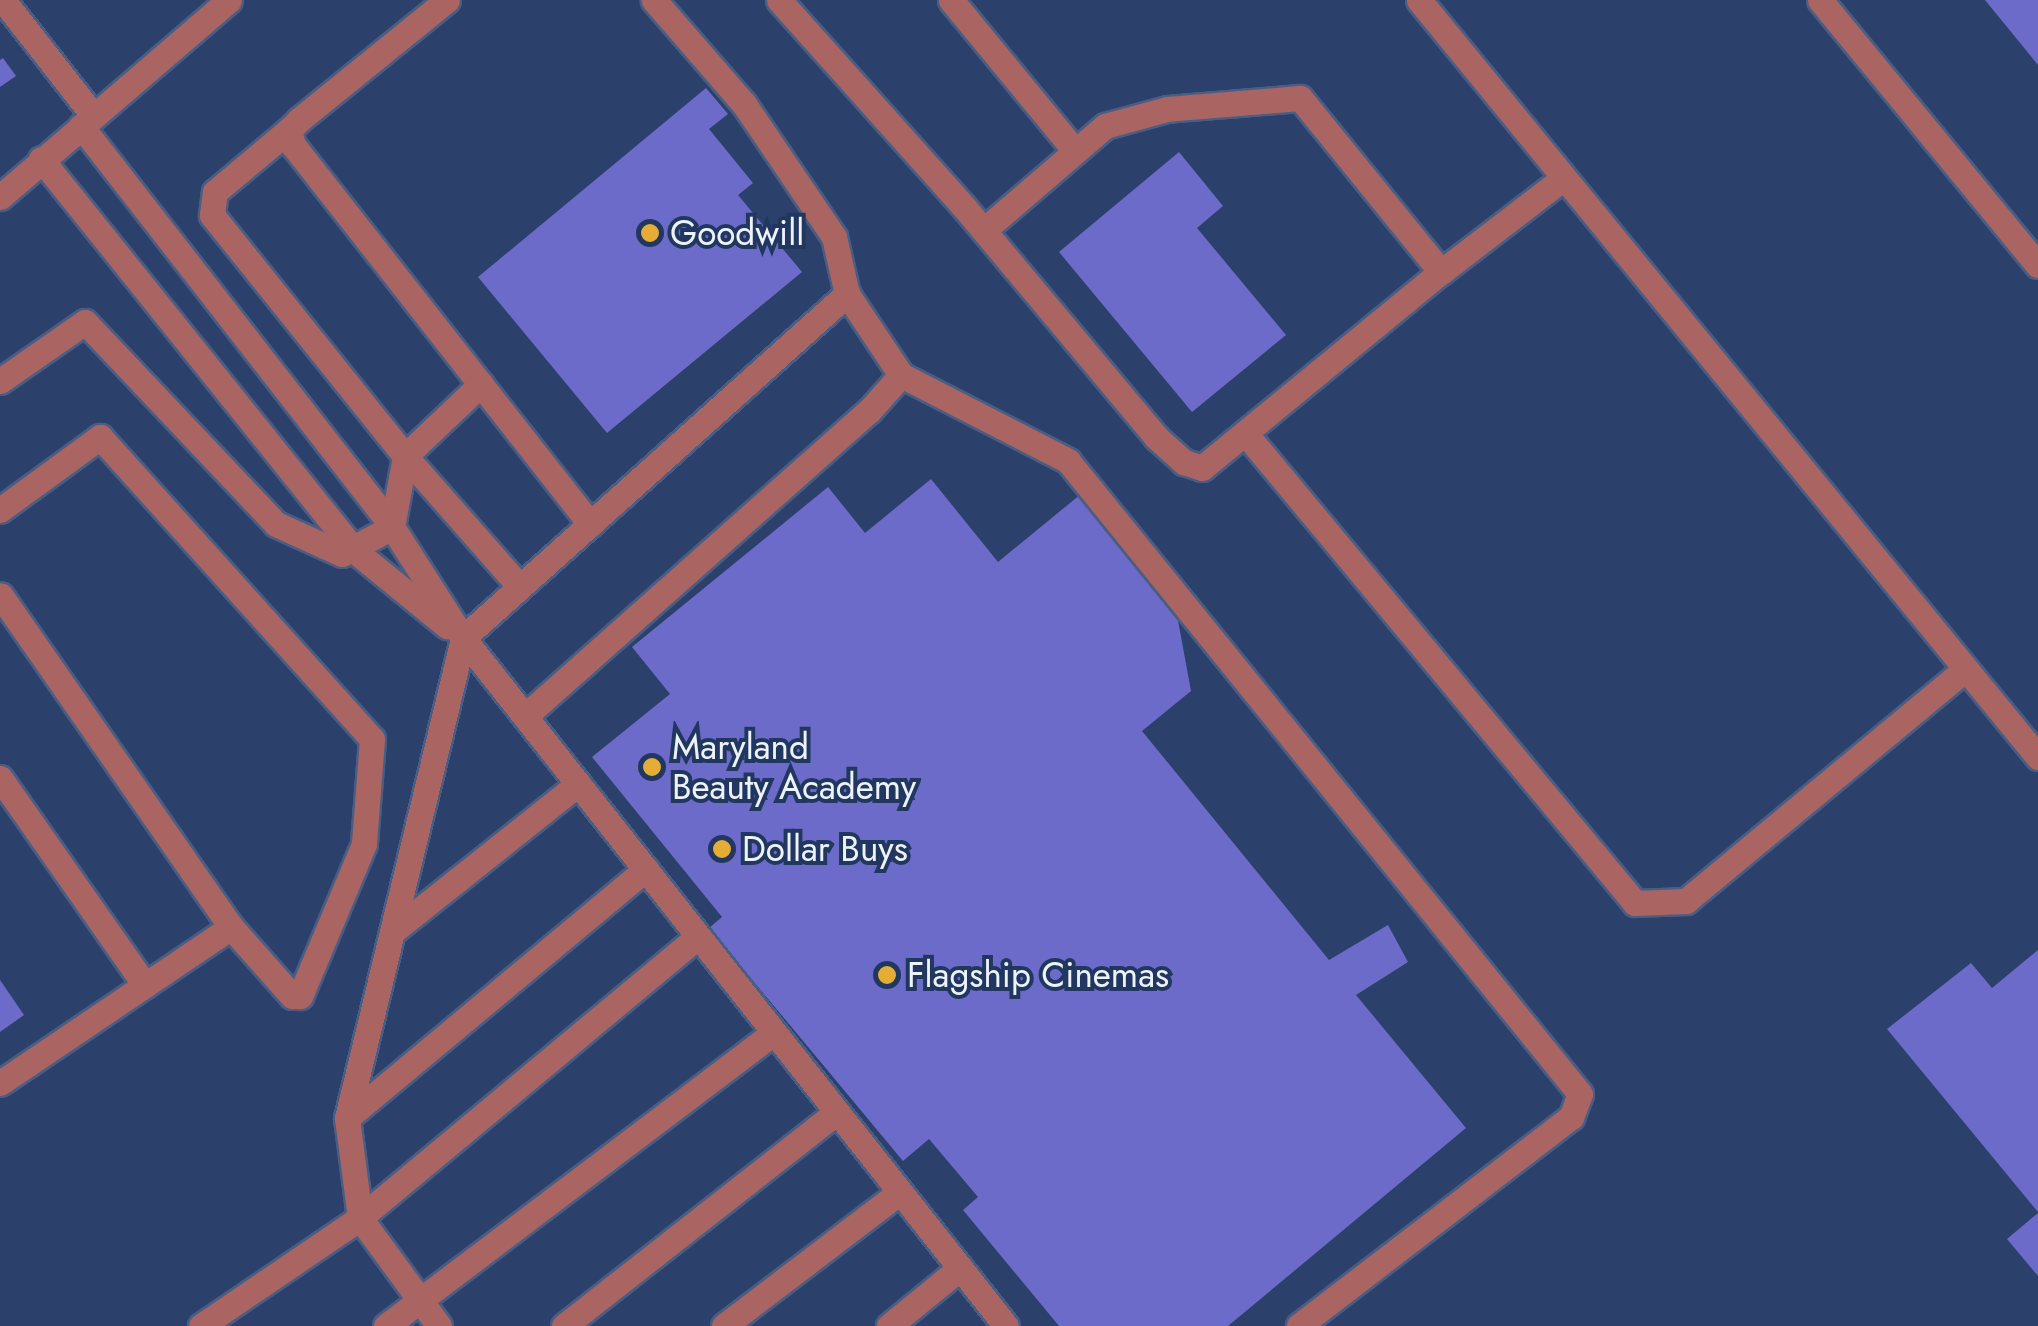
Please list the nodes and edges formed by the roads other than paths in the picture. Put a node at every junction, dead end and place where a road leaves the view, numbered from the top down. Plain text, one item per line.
1 (3, 0) edge
2 (228, 0) edge
3 (448, 0) edge
4 (654, 0) edge
5 (778, 0) edge
6 (951, 0) edge
7 (1419, 0) edge
8 (1820, 0) edge
9 (87, 120) junction
10 (289, 130) junction
11 (1075, 152) junction
12 (40, 160) junction
13 (1562, 178) junction
14 (0, 197) edge
15 (984, 230) junction
16 (2038, 265) edge
17 (1442, 272) junction
18 (847, 294) junction
19 (902, 375) junction
20 (0, 381) edge
21 (481, 384) junction
22 (1245, 433) junction
23 (405, 456) junction
24 (0, 510) edge
25 (590, 524) junction
26 (392, 526) junction
27 (355, 551) junction
28 (520, 587) junction
29 (0, 595) edge
30 (463, 638) junction
31 (1965, 669) junction
32 (525, 716) junction
33 (2038, 758) edge
34 (0, 778) edge
35 (578, 784) junction
36 (646, 869) junction
37 (231, 927) junction
38 (392, 932) junction
39 (698, 936) junction
40 (145, 986) junction
41 (774, 1033) junction
42 (0, 1083) edge
43 (836, 1112) junction
44 (347, 1118) junction
45 (900, 1192) junction
46 (360, 1218) junction
47 (960, 1268) junction
48 (422, 1302) junction
49 (201, 1326) edge
50 (386, 1326) edge
51 (439, 1326) edge
52 (564, 1326) edge
53 (724, 1326) edge
54 (889, 1326) edge
55 (1006, 1326) edge
56 (1300, 1326) edge

1 - 9 street
2 - 9 street
3 - 10 street
4 - 18 street
5 - 15 street
6 - 11 street
7 - 13 street
8 - 16 street
9 - 12 street
9 - 26 street
10 - 21 street
10 - 23 street
11 - 15 street
11 - 17 street
12 - 14 street
12 - 27 street
13 - 17 street
13 - 31 street
15 - 22 street
17 - 22 street
18 - 19 street
18 - 25 street
19 - 32 street
19 - 56 street
20 - 27 street
21 - 23 street
21 - 25 street
22 - 31 street
23 - 26 street
23 - 28 street
24 - 37 street
25 - 28 street
26 - 27 street
26 - 30 street
27 - 30 street
28 - 30 street
29 - 37 street
30 - 32 street
30 - 38 street
31 - 33 street
32 - 35 street
34 - 40 street
35 - 36 street
35 - 38 street
36 - 39 street
36 - 44 street
37 - 40 street
38 - 44 street
39 - 41 street
39 - 46 street
40 - 42 street
41 - 43 street
41 - 48 street
43 - 45 street
43 - 52 street
44 - 46 street
45 - 47 street
45 - 53 street
46 - 48 street
46 - 49 street
47 - 54 street
47 - 55 street
48 - 50 street
48 - 51 street

